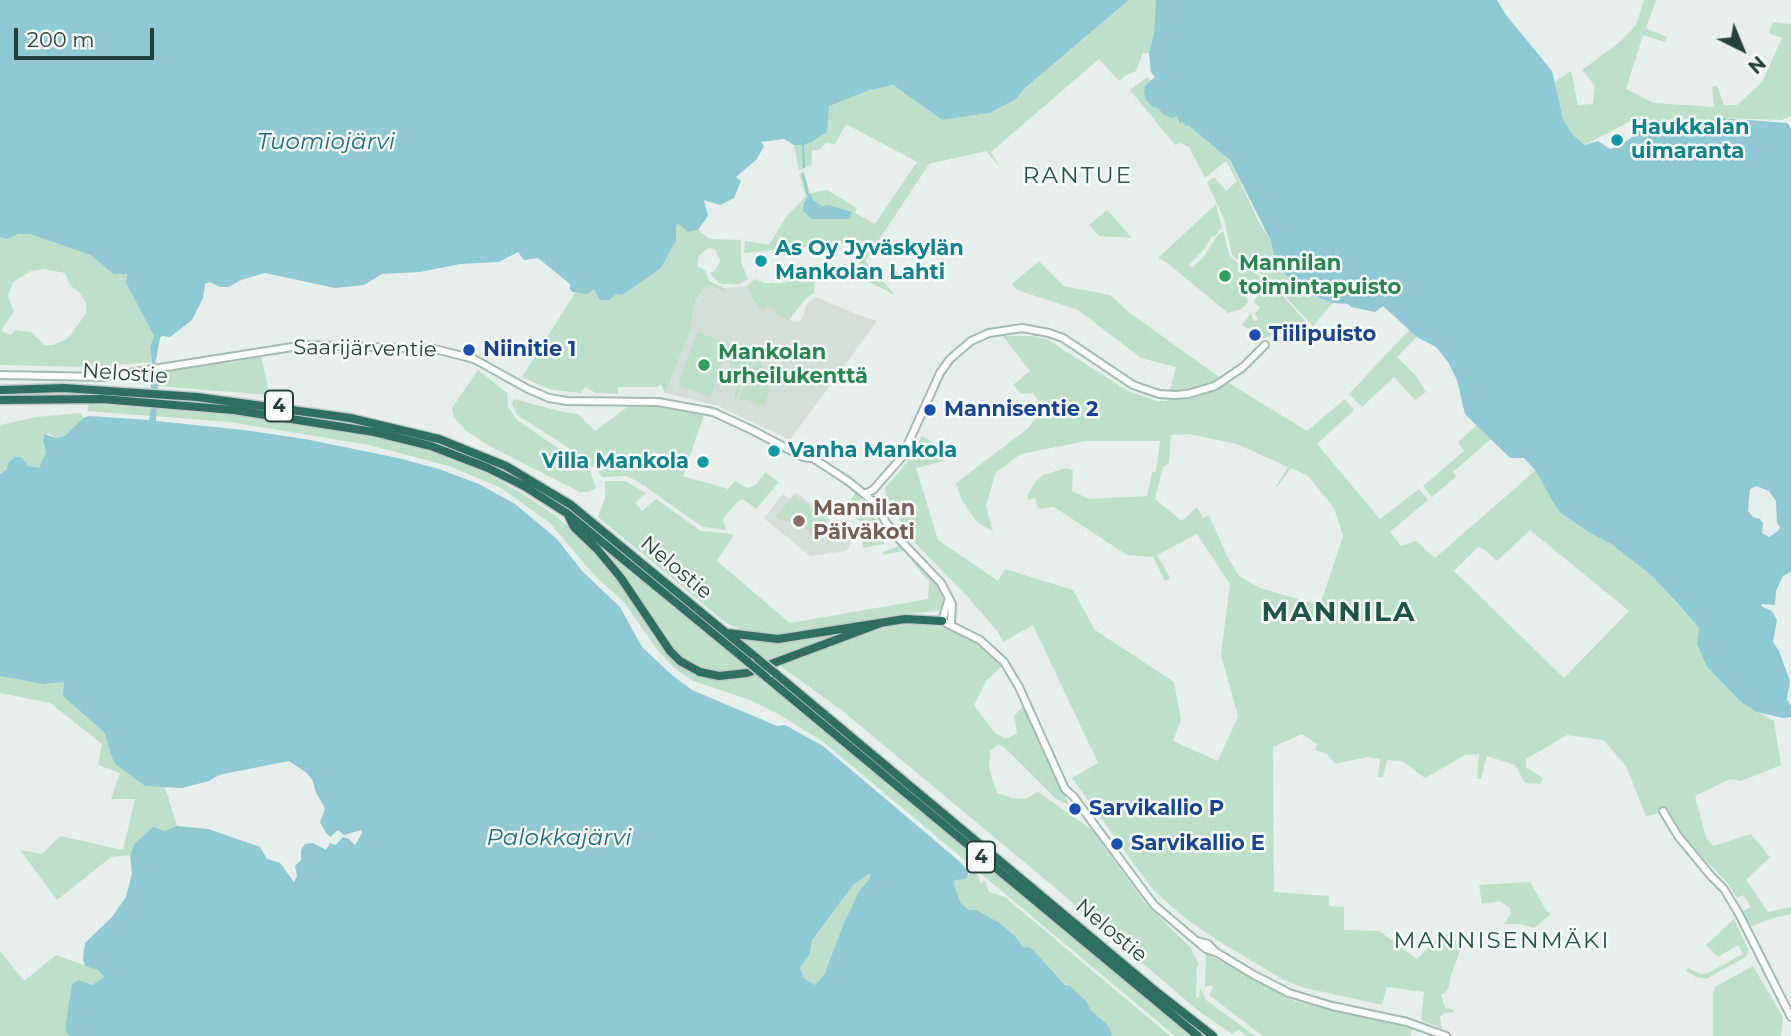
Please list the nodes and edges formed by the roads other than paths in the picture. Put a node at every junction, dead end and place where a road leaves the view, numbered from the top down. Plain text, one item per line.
1 (1265, 345) dead end
2 (0, 375) edge
3 (0, 390) edge
4 (154, 398) junction
5 (0, 400) edge
6 (866, 496) junction
7 (568, 514) junction
8 (881, 623) junction
9 (946, 623) junction
10 (727, 633) junction
11 (1663, 811) dead end
12 (1791, 1017) edge
13 (1198, 1036) edge
14 (1213, 1036) edge
15 (1446, 1036) edge

1 - 6 main road
2 - 6 main road, Saarijärventie
3 - 4 highway, Nelostie / 4
4 - 5 highway, Nelostie / 4
4 - 7 highway, Nelostie / 4
4 - 10 highway, Nelostie / 4
6 - 9 main road, Saarijärventie
7 - 8 highway
7 - 13 highway, Nelostie / 4, bridge
8 - 9 highway
8 - 10 highway
9 - 15 main road
10 - 14 highway, Nelostie / 4, bridge
11 - 12 main road

